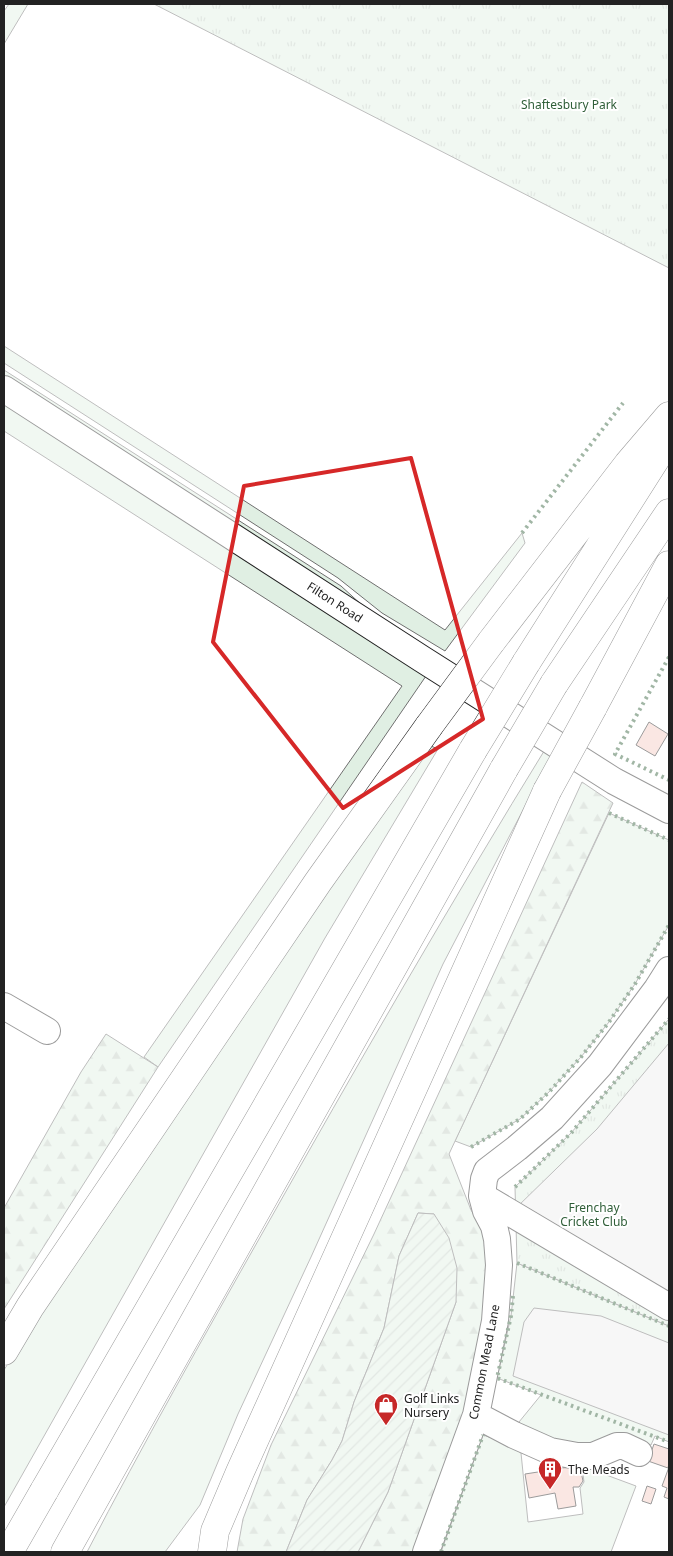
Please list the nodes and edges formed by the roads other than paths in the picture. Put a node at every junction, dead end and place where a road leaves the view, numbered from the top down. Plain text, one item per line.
1 (4, 389) edge
2 (669, 416) edge
3 (669, 438) edge
4 (669, 513) edge
5 (669, 565) edge
6 (669, 810) edge
7 (669, 970) edge
8 (4, 1006) edge
9 (47, 1031) dead end
10 (482, 1196) junction
11 (669, 1307) edge
12 (4, 1351) edge
13 (476, 1415) junction
14 (639, 1453) dead end
15 (9, 1552) edge
16 (65, 1552) edge
17 (212, 1552) edge
18 (426, 1552) edge

1 - 6 street, Filton Road
2 - 12 highway, bridge
3 - 15 highway, bridge
4 - 16 highway, bridge
5 - 17 highway, bridge
7 - 10 street
8 - 9 street
10 - 11 street
10 - 13 street, Common Mead Lane
13 - 14 street
13 - 18 street, Common Mead Lane

